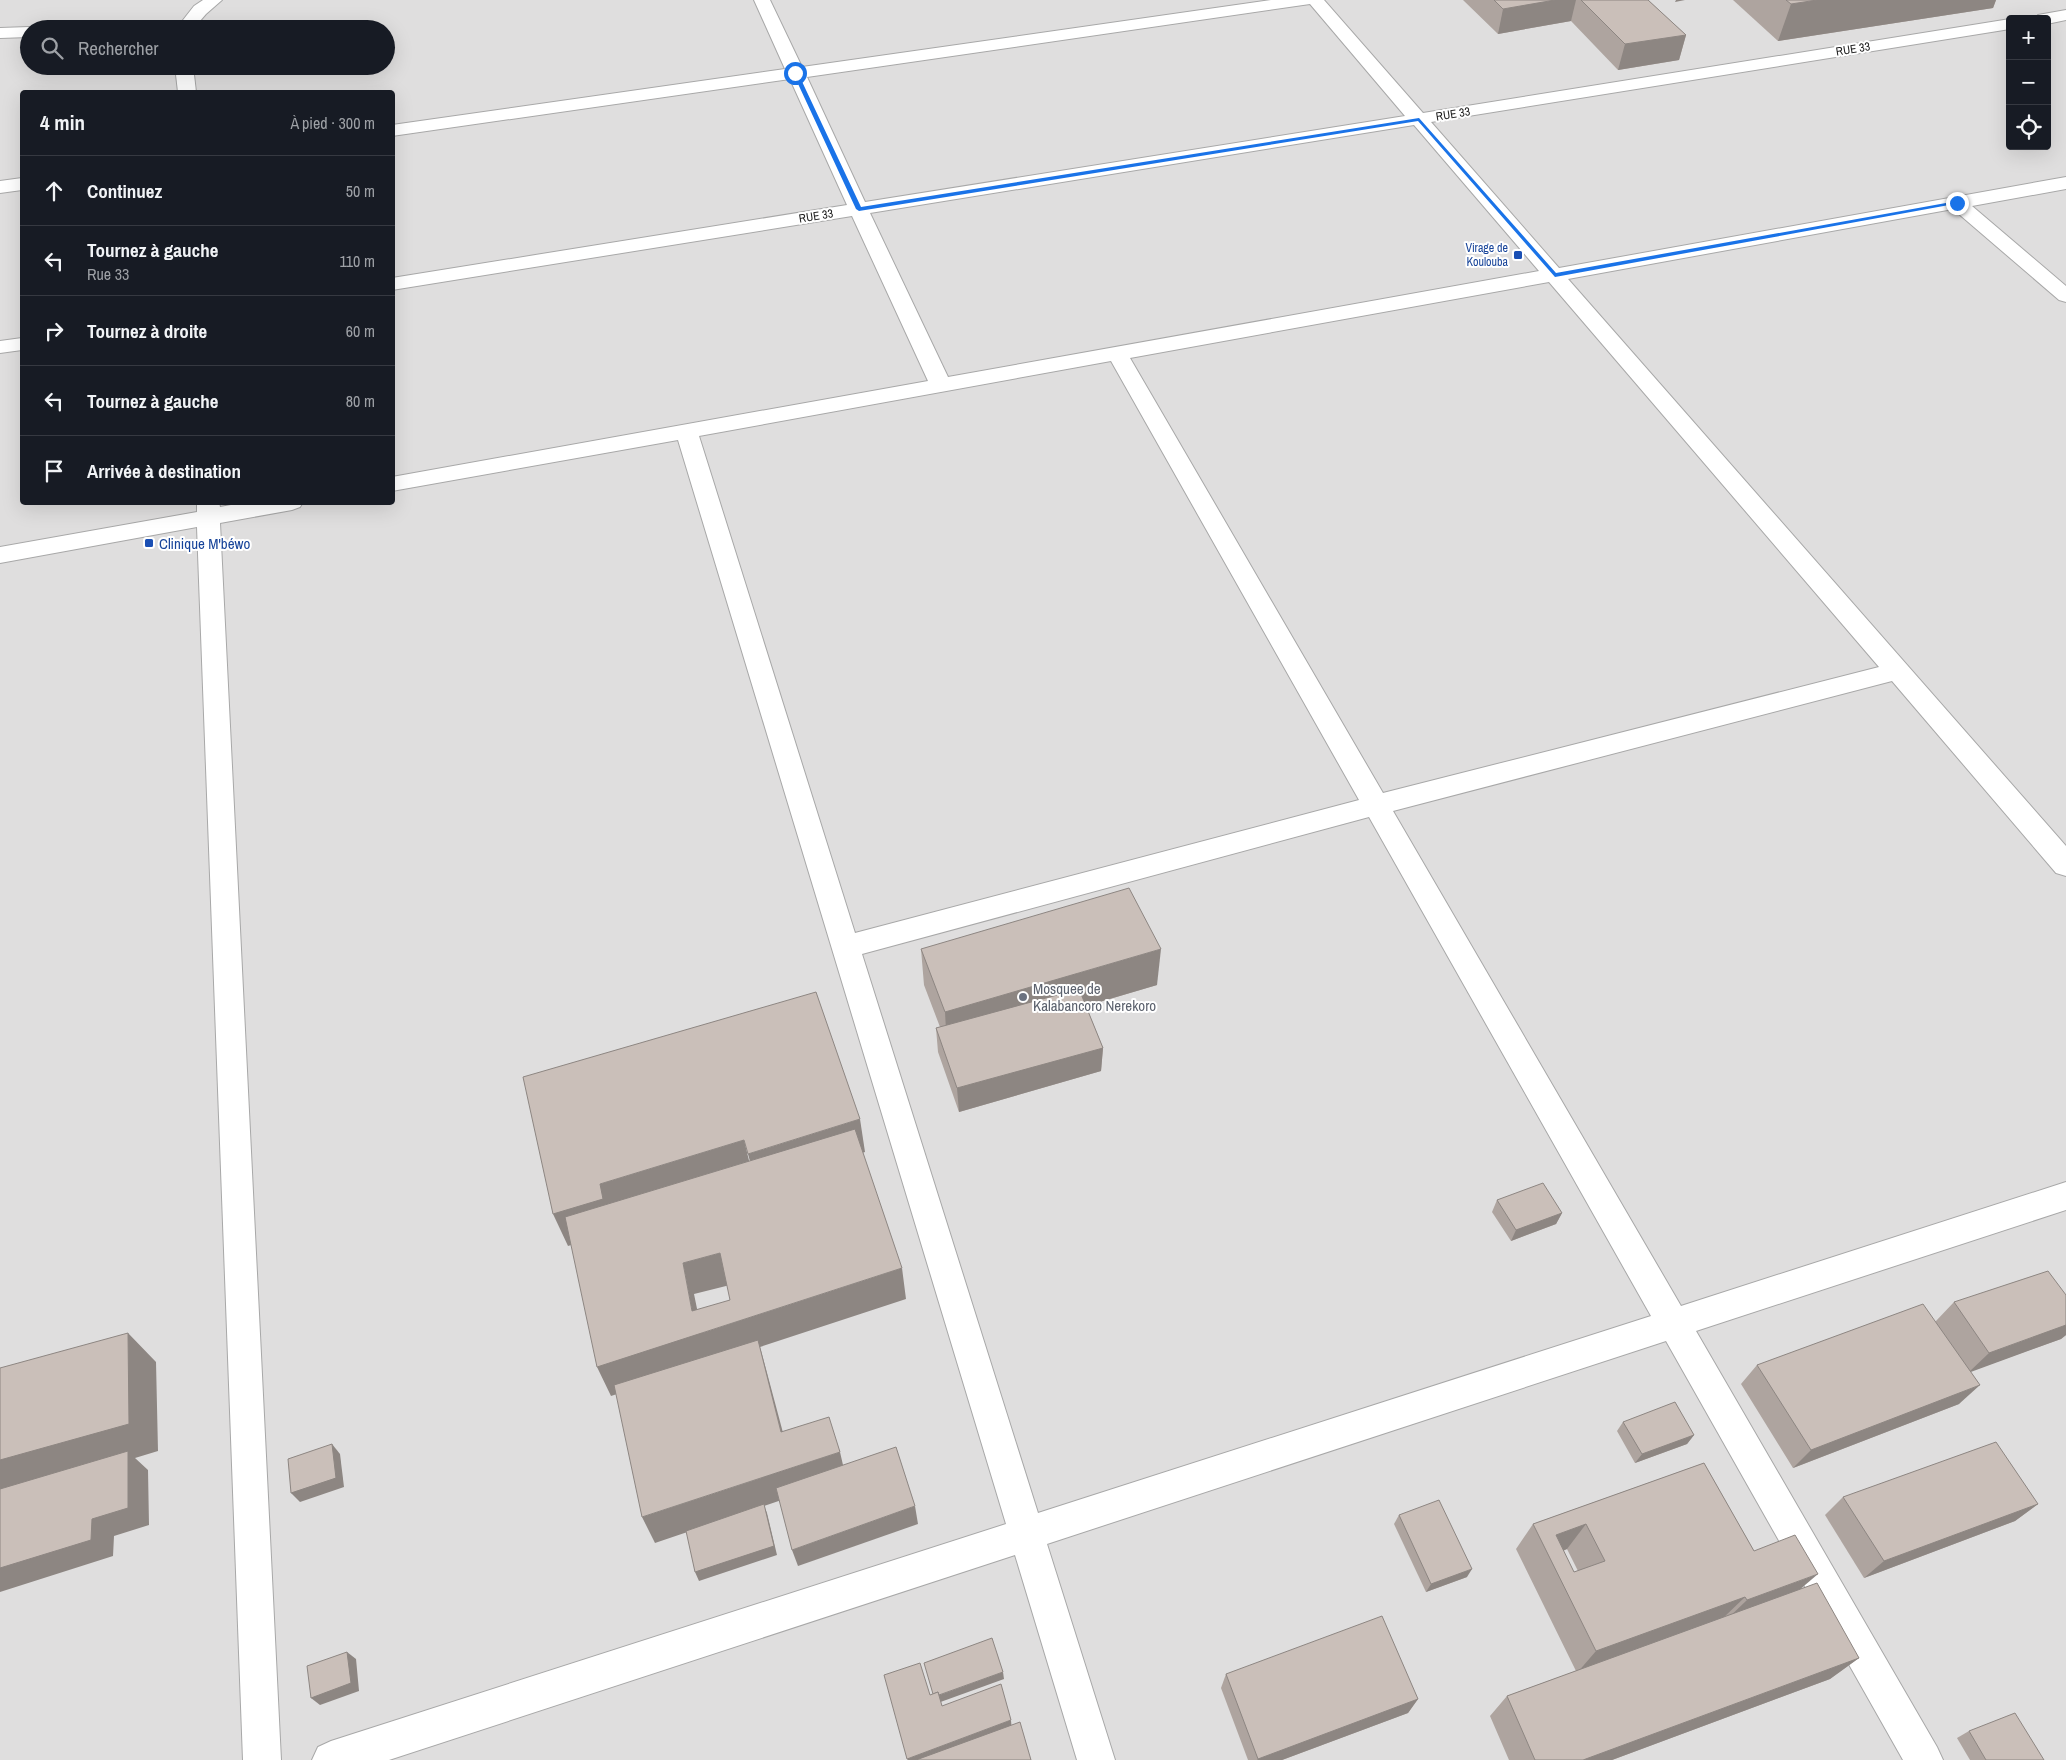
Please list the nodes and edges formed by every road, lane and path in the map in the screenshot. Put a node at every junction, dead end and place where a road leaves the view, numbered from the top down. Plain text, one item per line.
1 (214, 0) edge
2 (762, 0) edge
3 (1306, 0) edge
4 (1315, 0) edge
5 (2066, 15) edge
6 (2051, 18) edge
7 (192, 20) edge
8 (2006, 25) edge
9 (20, 32) edge
10 (0, 33) edge
11 (795, 73) junction
12 (185, 75) edge
13 (187, 90) edge
14 (1419, 119) junction
15 (395, 131) edge
16 (2066, 183) edge
17 (20, 184) edge
18 (0, 187) edge
19 (1957, 203) junction
20 (859, 209) junction
21 (1555, 275) junction
22 (395, 284) edge
23 (2066, 296) edge
24 (20, 344) edge
25 (0, 347) edge
26 (1117, 354) junction
27 (941, 386) junction
28 (687, 432) junction
29 (395, 483) edge
30 (261, 505) edge
31 (209, 510) edge
32 (0, 555) edge
33 (1898, 671) junction
34 (1377, 805) junction
35 (2066, 865) edge
36 (846, 947) junction
37 (2066, 1196) edge
38 (1674, 1324) junction
39 (1026, 1534) junction
40 (262, 1760) edge
41 (331, 1760) edge
42 (1096, 1760) edge
43 (1924, 1760) edge

1 - 7 street
2 - 11 street
3 - 11 street
4 - 14 street
5 - 6 street
8 - 14 street, RUE 33
9 - 10 street
11 - 15 street
11 - 20 street
12 - 13 street
14 - 20 street, RUE 33
14 - 21 street
16 - 19 street
17 - 18 street
19 - 21 street
19 - 23 street
20 - 22 street, RUE 33
20 - 27 street
21 - 26 street
21 - 33 street
24 - 25 street
26 - 27 street
26 - 34 street
27 - 28 street
28 - 29 street
28 - 36 street
30 - 31 street
31 - 32 street
31 - 40 street
33 - 34 street
33 - 35 street
34 - 36 street
34 - 38 street
36 - 39 street
37 - 38 street
38 - 39 street
38 - 43 street
39 - 41 street
39 - 42 street

